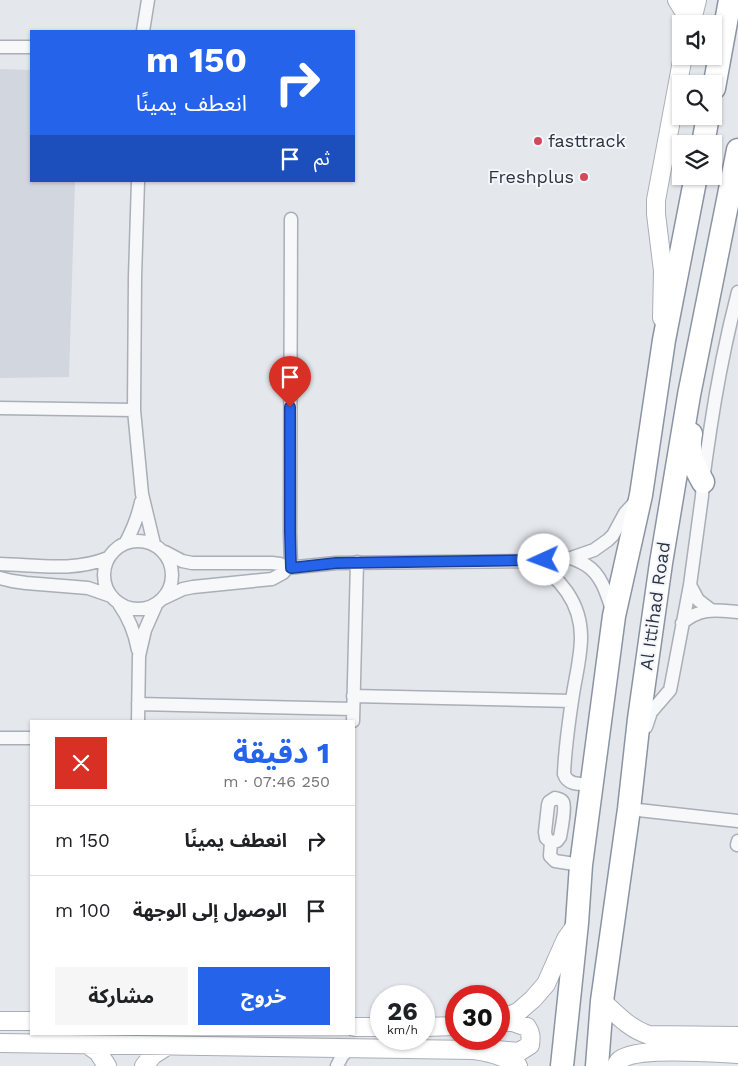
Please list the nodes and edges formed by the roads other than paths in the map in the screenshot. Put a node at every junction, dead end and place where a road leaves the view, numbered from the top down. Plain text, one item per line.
1 (139, 0) edge
2 (148, 0) edge
3 (677, 0) edge
4 (697, 0) edge
5 (730, 0) edge
6 (686, 15) edge
7 (693, 15) edge
8 (143, 30) edge
9 (143, 30) edge
10 (730, 42) edge
11 (0, 47) edge
12 (30, 47) edge
13 (681, 65) edge
14 (719, 75) edge
15 (738, 150) edge
16 (138, 182) edge
17 (694, 185) edge
18 (291, 219) dead end
19 (738, 292) edge
20 (733, 328) edge
21 (664, 340) junction
22 (689, 395) junction
23 (0, 408) edge
24 (134, 410) junction
25 (702, 482) junction
26 (142, 494) junction
27 (641, 495) junction
28 (126, 542) junction
29 (154, 544) junction
30 (165, 552) junction
31 (108, 558) junction
32 (571, 558) junction
33 (531, 561) junction
34 (357, 562) junction
35 (0, 564) edge
36 (289, 568) junction
37 (0, 578) edge
38 (690, 585) junction
39 (115, 600) junction
40 (160, 601) junction
41 (711, 610) junction
42 (738, 612) edge
43 (614, 616) junction
44 (682, 623) junction
45 (139, 656) junction
46 (353, 696) junction
47 (572, 701) junction
48 (138, 704) junction
49 (353, 715) edge
50 (138, 720) edge
51 (0, 738) edge
52 (30, 738) edge
53 (633, 772) junction
54 (565, 779) junction
55 (592, 784) junction
56 (629, 809) junction
57 (738, 821) edge
58 (738, 841) edge
59 (737, 845) edge
60 (581, 865) junction
61 (577, 923) junction
62 (602, 1001) junction
63 (510, 1016) edge
64 (0, 1021) edge
65 (30, 1022) edge
66 (510, 1022) edge
67 (355, 1027) edge
68 (370, 1027) edge
69 (738, 1036) edge
70 (0, 1043) edge
71 (88, 1045) junction
72 (168, 1046) junction
73 (325, 1048) junction
74 (350, 1048) junction
75 (495, 1050) edge
76 (495, 1050) edge
77 (484, 1051) junction
78 (738, 1054) edge
79 (107, 1066) edge
80 (144, 1066) edge
81 (337, 1066) edge
82 (518, 1066) edge
83 (562, 1066) edge
84 (597, 1066) edge
85 (616, 1066) edge

1 - 8 street
2 - 9 street
3 - 6 main road
4 - 7 main road
5 - 10 highway
10 - 14 highway
11 - 12 street
13 - 21 main road
15 - 22 highway, Al Ittihad Road
16 - 24 street
17 - 21 highway, Al Ittihad Road
18 - 36 street
19 - 20 street
20 - 25 street
21 - 27 highway, Al Ittihad Road
22 - 25 highway
22 - 53 highway, Al Ittihad Road
23 - 24 street
24 - 26 street
25 - 38 street
26 - 28 street
26 - 29 street
27 - 32 street
27 - 43 highway, Al Ittihad Road
28 - 29 street
28 - 31 street
29 - 30 street
30 - 36 street
30 - 40 street
31 - 35 street
31 - 39 street
32 - 33 street
32 - 43 street
33 - 34 street
33 - 47 street
34 - 36 street
34 - 46 street
36 - 40 street
37 - 39 street
38 - 41 street
38 - 44 street
39 - 40 street
39 - 45 street
40 - 45 street
41 - 42 street
41 - 44 street
43 - 55 highway, Al Ittihad Road
44 - 53 street
45 - 48 street
46 - 47 street
46 - 49 street
47 - 54 street
48 - 49 street
48 - 50 street
51 - 52 street
53 - 56 highway, Al Ittihad Road
54 - 55 street
54 - 60 street
55 - 60 highway, Al Ittihad Road
56 - 57 street
56 - 62 highway, Al Ittihad Road
58 - 59 street
60 - 61 highway, Al Ittihad Road
61 - 63 main road
61 - 83 highway, Al Ittihad Road
62 - 69 main road
62 - 84 highway, Al Ittihad Road
64 - 65 main road
66 - 76 main road
67 - 68 main road
70 - 71 main road
71 - 72 main road
71 - 79 main road
72 - 73 main road
72 - 80 main road
73 - 74 main road
73 - 81 street
74 - 77 main road
74 - 81 street
75 - 77 main road
77 - 82 main road
78 - 85 main road

